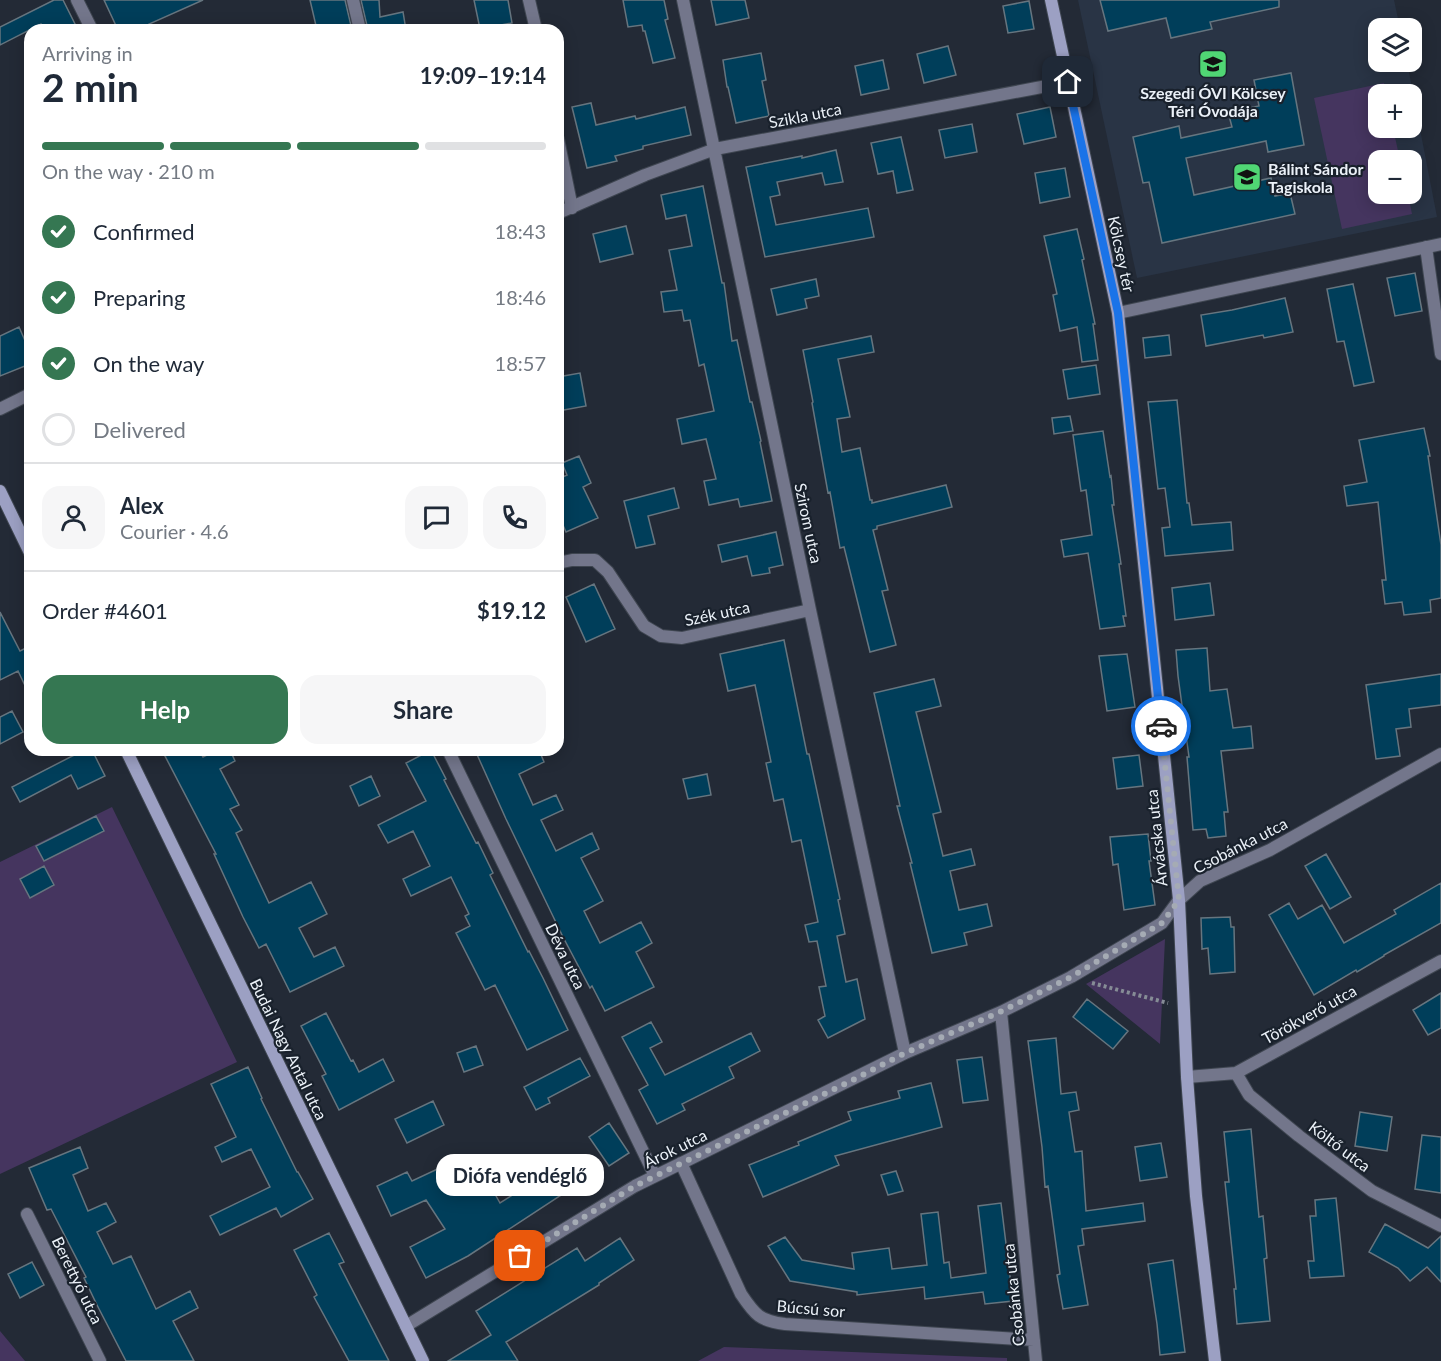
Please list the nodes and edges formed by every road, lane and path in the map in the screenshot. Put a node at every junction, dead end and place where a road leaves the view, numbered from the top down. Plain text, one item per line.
1 (77, 0) edge
2 (353, 0) edge
3 (529, 0) edge
4 (683, 0) edge
5 (1051, 0) edge
6 (89, 24) edge
7 (359, 24) edge
8 (535, 24) edge
9 (1068, 82) junction
10 (715, 149) junction
11 (564, 169) edge
12 (572, 208) junction
13 (564, 211) edge
14 (1441, 244) edge
15 (1426, 247) junction
16 (1118, 313) junction
17 (1441, 354) edge
18 (24, 397) edge
19 (0, 409) edge
20 (0, 491) edge
21 (24, 541) edge
22 (564, 562) edge
23 (810, 610) junction
24 (1441, 754) edge
25 (129, 756) edge
26 (451, 756) edge
27 (1179, 900) junction
28 (1441, 962) edge
29 (1071, 977) junction
30 (1184, 1007) junction
31 (1000, 1012) junction
32 (905, 1053) junction
33 (1236, 1073) junction
34 (1187, 1077) junction
35 (681, 1163) junction
36 (655, 1176) junction
37 (27, 1214) dead end
38 (1441, 1226) edge
39 (406, 1326) junction
40 (1034, 1340) junction
41 (100, 1361) edge
42 (423, 1361) edge
43 (1036, 1361) edge
44 (1215, 1361) edge

1 - 6 street
2 - 7 street
3 - 8 street
4 - 10 street, Szirom utca
5 - 9 street, Kölcsey tér
9 - 10 street, Szikla utca
9 - 16 street, Kölcsey tér
10 - 12 street, Szikla utca
10 - 23 street, Szirom utca
11 - 12 street
12 - 13 street, Szikla utca
14 - 15 street, Kölcsey tér
15 - 16 street, Kölcsey tér
15 - 17 street
16 - 27 street, Árvácska utca
18 - 19 street
20 - 21 street
22 - 23 street, Szék utca
23 - 32 street, Szirom utca
24 - 27 street, Csobánka utca
25 - 39 street, Budai Nagy Antal utca
26 - 36 street, Déva utca
27 - 29 street, Csobánka utca
27 - 30 street, Árvácska utca
28 - 33 street, Törökverő utca
29 - 30 path
29 - 31 street, Csobánka utca
30 - 34 street, Árvácska utca
31 - 32 street, Csobánka utca
31 - 40 street, Csobánka utca
32 - 35 street, Árok utca
33 - 34 street, Törökverő utca
33 - 38 street, Költő utca
34 - 44 street, Árvácska utca
35 - 36 street, Árok utca
35 - 40 street, Búcsú sor
36 - 39 street, Árok utca
37 - 41 street, Berettyó utca
39 - 42 street, Budai Nagy Antal utca
40 - 43 street, Csobánka utca

